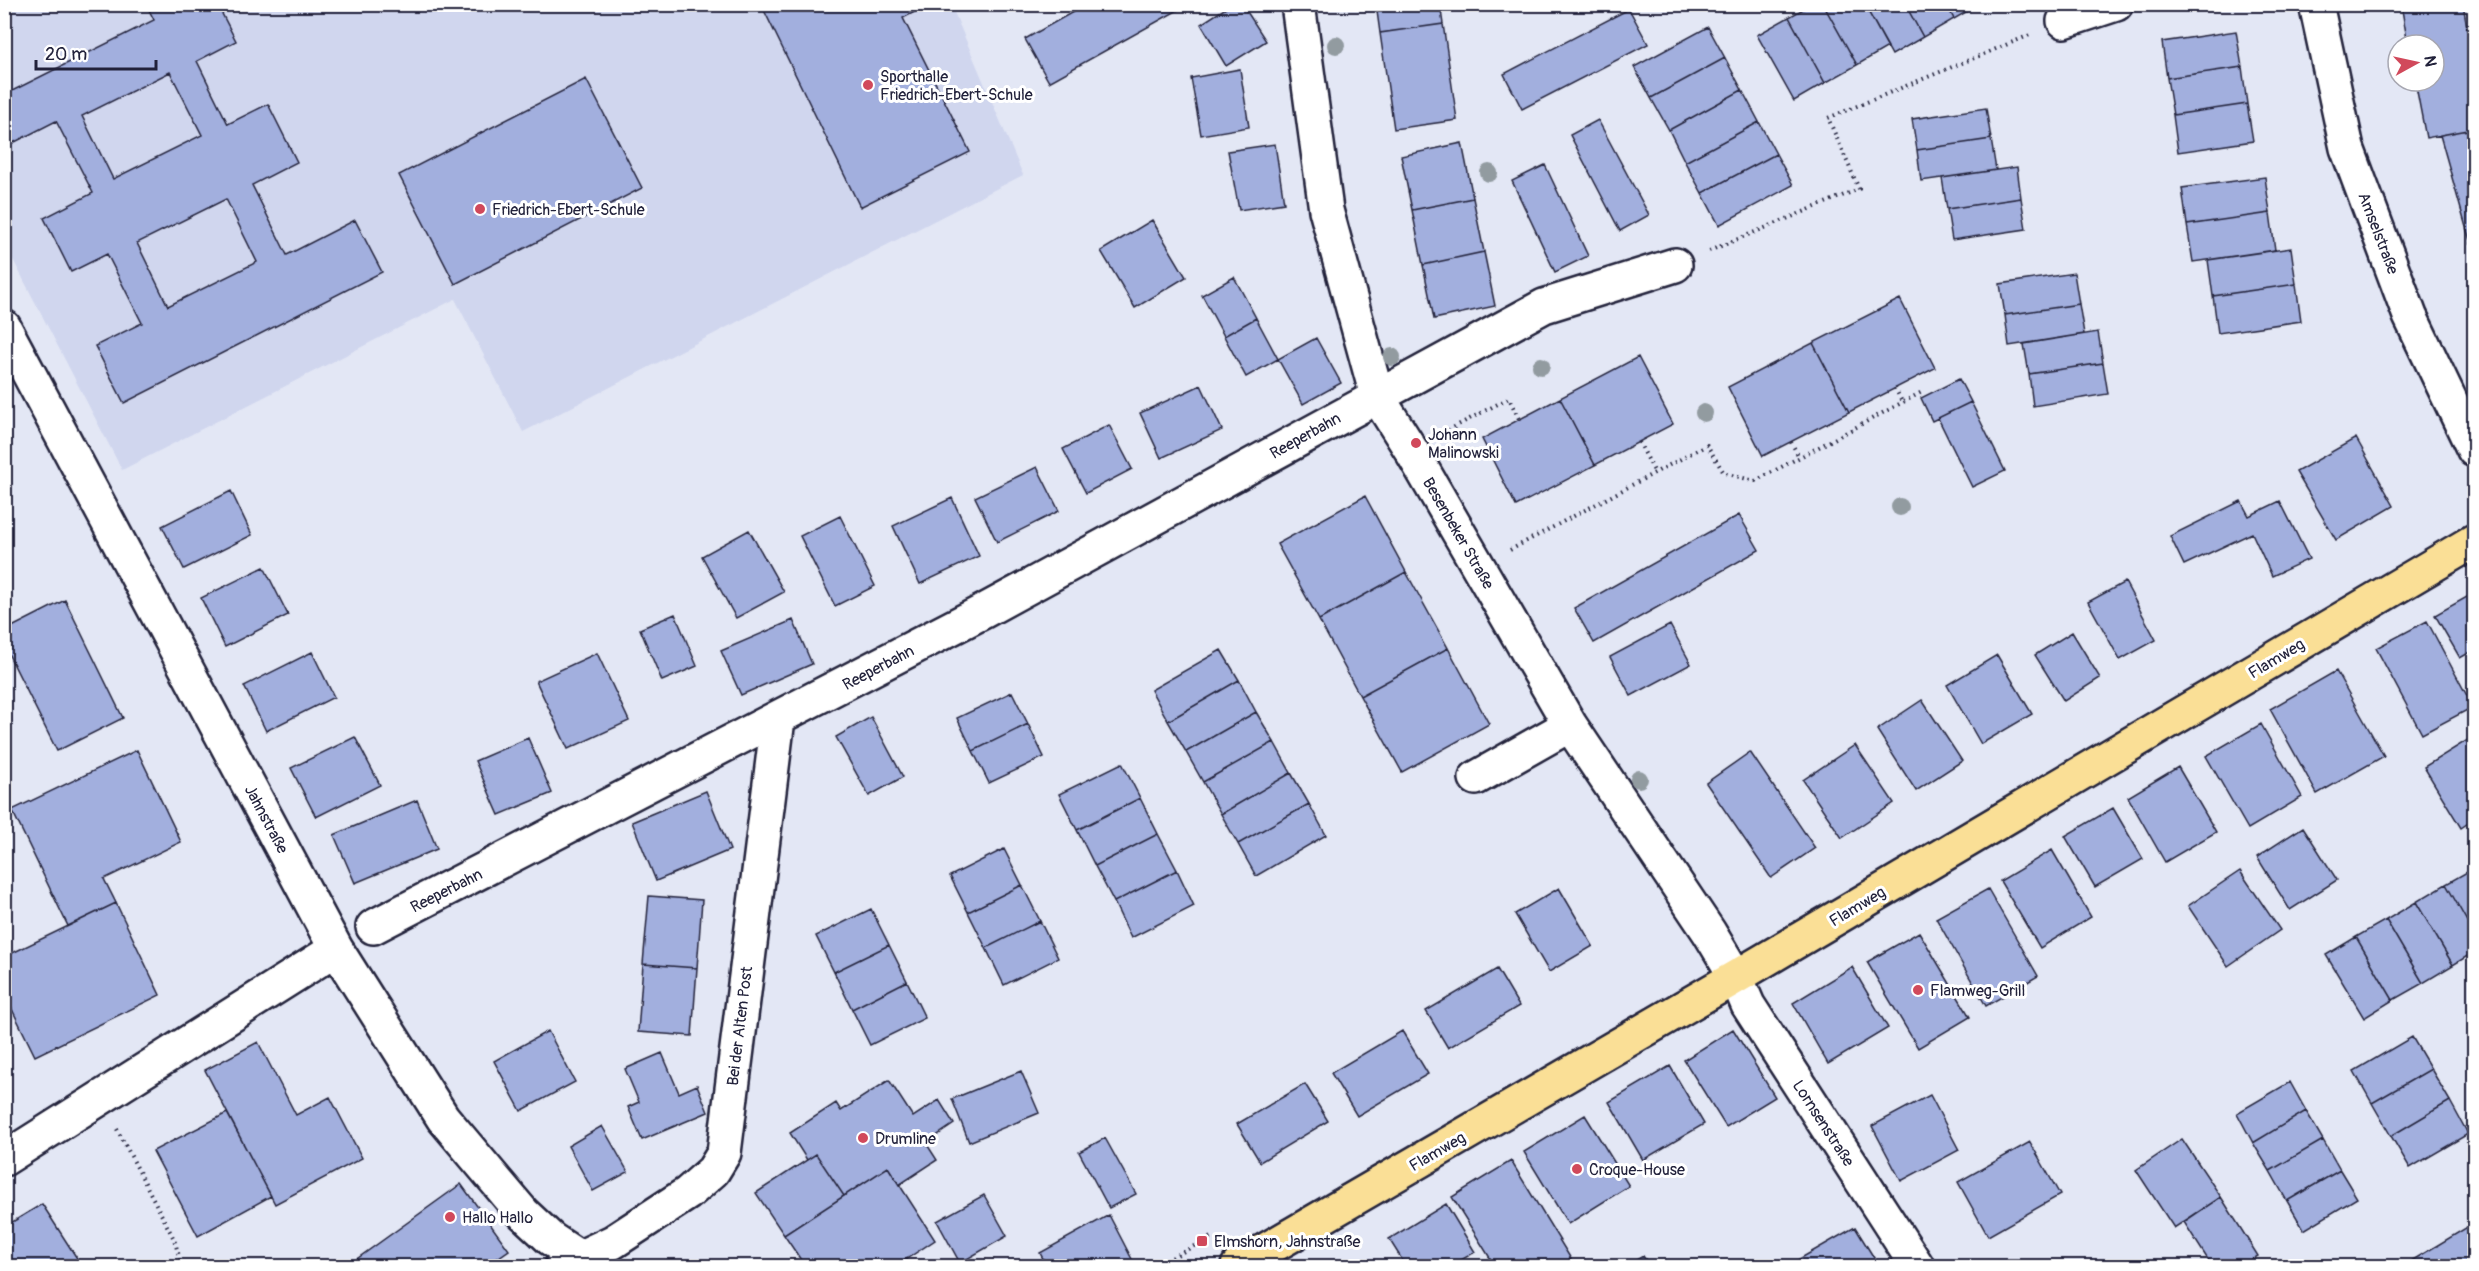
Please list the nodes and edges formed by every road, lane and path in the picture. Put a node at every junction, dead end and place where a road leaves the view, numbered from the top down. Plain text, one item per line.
1 (1298, 4) edge
2 (2116, 4) edge
3 (2316, 4) edge
4 (2064, 21) joint
5 (1675, 265) joint
6 (4, 327) edge
7 (1895, 388) dead end
8 (1922, 392) dead end
9 (1377, 396) junction
10 (1902, 402) junction
11 (1519, 419) dead end
12 (1639, 442) dead end
13 (1791, 442) dead end
14 (1411, 450) junction
15 (2475, 450) edge
16 (1799, 457) junction
17 (1655, 473) junction
18 (2475, 541) edge
19 (1477, 567) junction
20 (778, 719) junction
21 (1570, 725) junction
22 (1476, 778) dead end
23 (373, 927) dead end
24 (336, 949) junction
25 (1736, 977) junction
26 (99, 1097) junction
27 (4, 1159) edge
28 (578, 1264) edge
29 (182, 1266) edge
30 (1238, 1266) edge
31 (1917, 1266) edge

1 - 9 street, Besenbeker Straße
2 - 4 street
3 - 15 street, Amselstraße
4 - 5 path
5 - 9 street, Reeperbahn
6 - 24 street, Jahnstraße
7 - 10 path
8 - 10 path
9 - 14 street, Besenbeker Straße
9 - 20 street, Reeperbahn
10 - 16 path
11 - 14 path
12 - 17 path
13 - 16 path
14 - 19 street, Besenbeker Straße
16 - 17 path
17 - 19 path
18 - 25 main road, Flamweg
19 - 21 street, Besenbeker Straße
20 - 23 street, Reeperbahn
20 - 28 street, Bei der Alten Post
21 - 22 street
21 - 25 street, Besenbeker Straße
24 - 26 street
24 - 28 street, Jahnstraße
25 - 30 main road, Flamweg
25 - 31 street, Lornsenstraße
26 - 27 street
26 - 29 path

